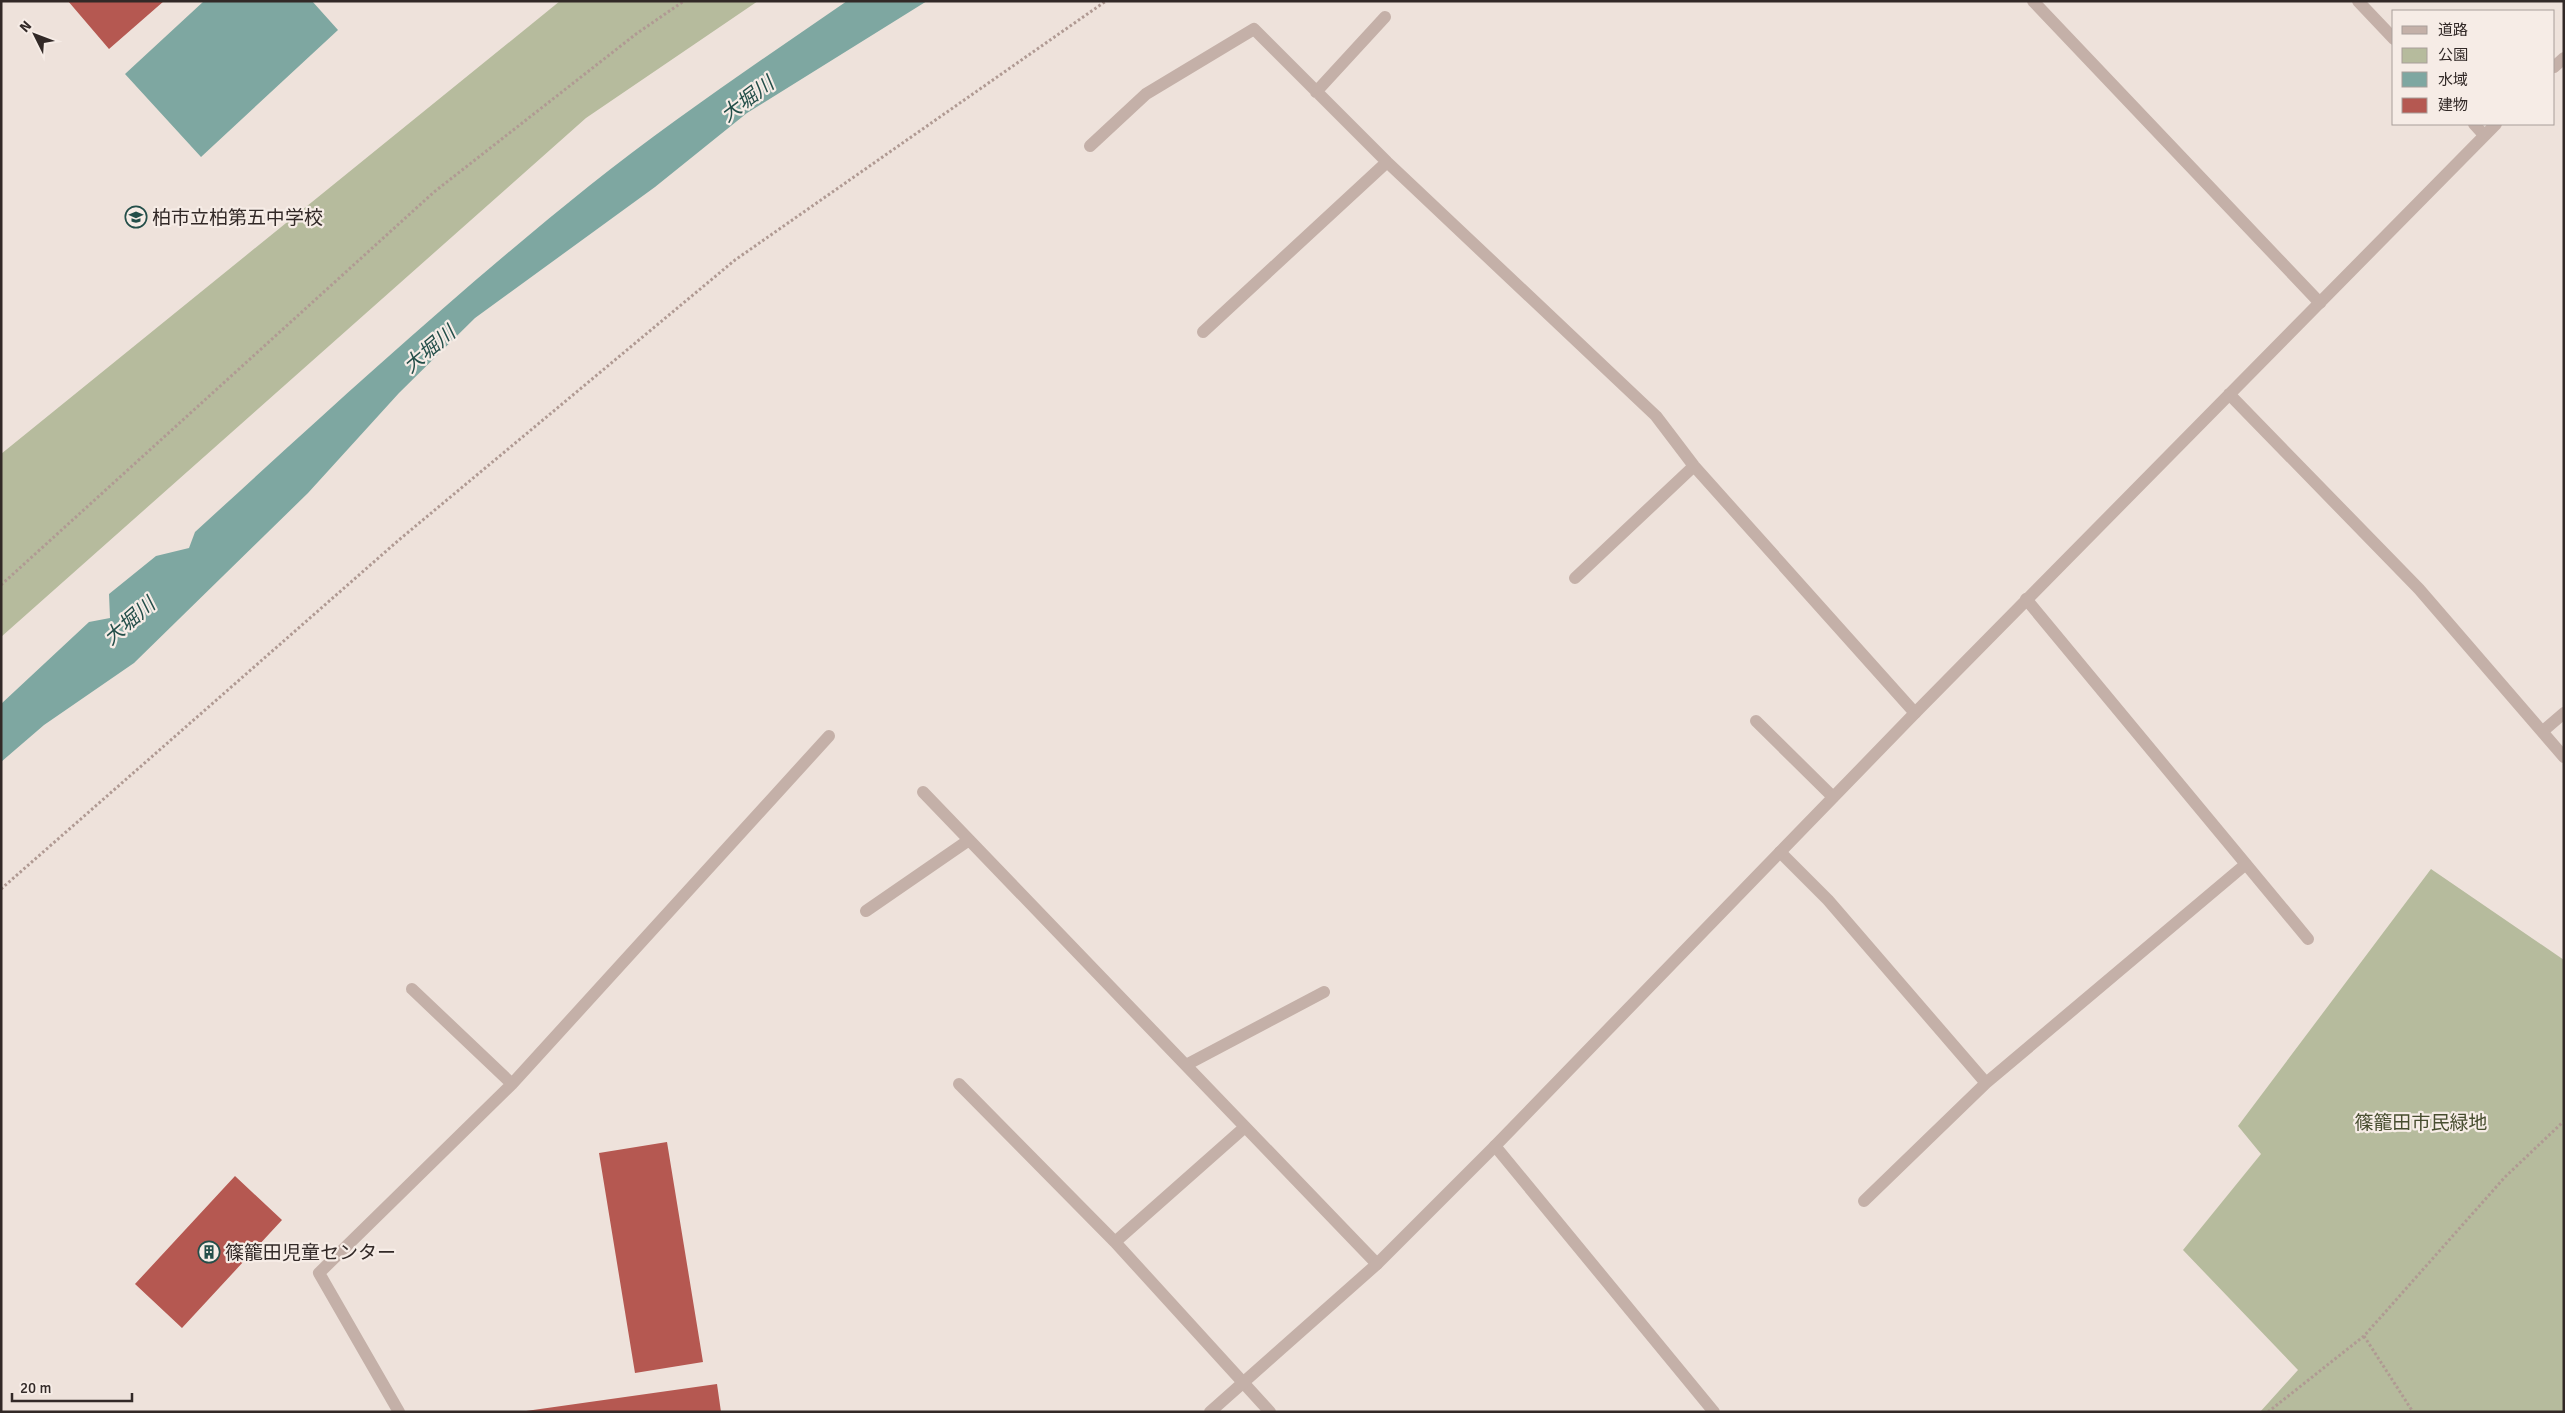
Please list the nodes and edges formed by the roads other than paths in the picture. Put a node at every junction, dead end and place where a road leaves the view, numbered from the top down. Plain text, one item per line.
1 (2033, 1) edge
2 (2358, 1) edge
3 (1385, 17) dead end
4 (2392, 37) edge
5 (1316, 92) junction
6 (2475, 125) edge
7 (2495, 125) edge
8 (2484, 135) junction
9 (1090, 146) dead end
10 (1387, 162) junction
11 (2320, 303) junction
12 (1203, 332) dead end
13 (2229, 394) junction
14 (1694, 466) junction
15 (1575, 578) dead end
16 (2026, 599) junction
17 (1915, 713) junction
18 (2564, 713) edge
19 (1756, 721) dead end
20 (2543, 730) junction
21 (829, 736) dead end
22 (2564, 757) edge
23 (923, 792) dead end
24 (1833, 797) junction
25 (969, 840) junction
26 (1780, 852) junction
27 (2246, 864) junction
28 (866, 911) dead end
29 (2308, 939) dead end
30 (412, 989) dead end
31 (1324, 992) dead end
32 (1186, 1065) junction
33 (1986, 1083) junction
34 (512, 1084) junction
35 (959, 1084) dead end
36 (1245, 1127) junction
37 (1495, 1146) junction
38 (1864, 1201) dead end
39 (1115, 1242) junction
40 (1377, 1264) junction
41 (1242, 1383) junction
42 (399, 1412) edge
43 (1210, 1412) edge
44 (1270, 1412) edge
45 (1714, 1412) edge

1 - 11 street
2 - 4 street
3 - 5 street
5 - 9 street
5 - 10 street
6 - 8 street
7 - 8 street
8 - 11 street
10 - 12 street
10 - 14 street
11 - 13 street
13 - 16 street
13 - 20 street
14 - 15 street
14 - 17 street
16 - 17 street
16 - 27 street
17 - 24 street
18 - 20 street
19 - 24 street
20 - 22 street
21 - 34 street
23 - 25 street
24 - 26 street
25 - 28 street
25 - 32 street
26 - 33 street
26 - 37 street
27 - 29 street
27 - 33 street
30 - 34 street
31 - 32 street
32 - 36 street
33 - 38 street
34 - 42 street
35 - 39 street
36 - 39 street
36 - 40 street
37 - 40 street
37 - 45 street
39 - 41 street
40 - 41 street
41 - 43 street
41 - 44 street

